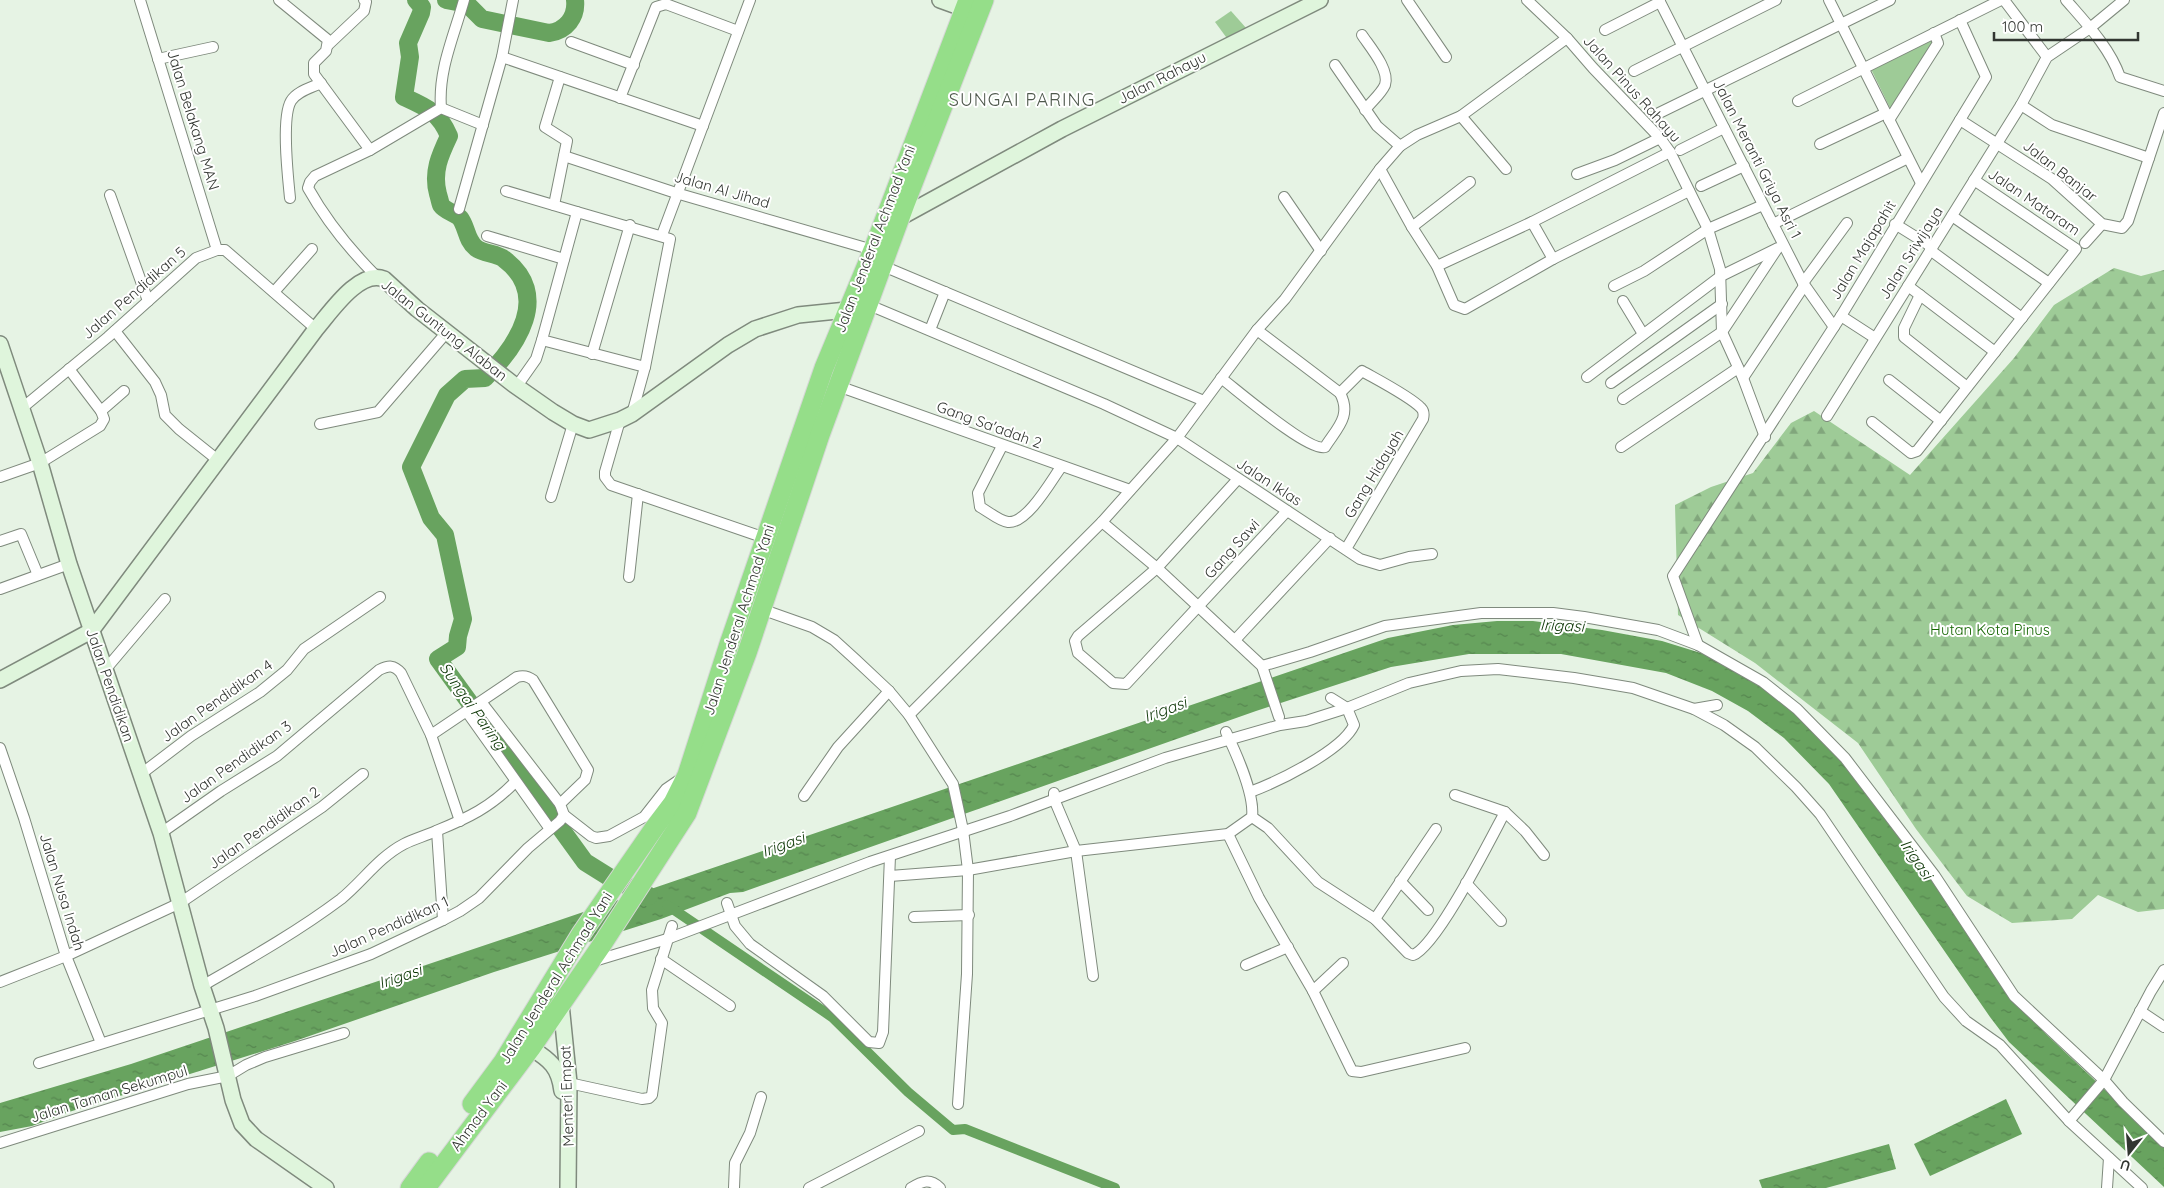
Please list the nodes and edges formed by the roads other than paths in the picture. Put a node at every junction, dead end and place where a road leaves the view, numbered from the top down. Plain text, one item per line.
1 (140, 0) edge
2 (279, 0) edge
3 (364, 0) edge
4 (513, 0) edge
5 (750, 0) edge
6 (940, 0) edge
7 (984, 0) edge
8 (1320, 0) edge
9 (1407, 0) edge
10 (1527, 0) edge
11 (1776, 0) edge
12 (1829, 0) edge
13 (1890, 0) edge
14 (2003, 0) edge
15 (2066, 0) edge
16 (2124, 0) edge
17 (1660, 1) edge
18 (463, 3) edge
19 (966, 5) edge
20 (1960, 20) junction
21 (1841, 25) junction
22 (2090, 28) junction
23 (1605, 30) dead end
24 (738, 31) junction
25 (1934, 33) junction
26 (1362, 35) dead end
27 (1567, 38) junction
28 (571, 42) dead end
29 (328, 45) junction
30 (1682, 45) junction
31 (213, 47) dead end
32 (502, 57) junction
33 (1446, 57) dead end
34 (2047, 57) junction
35 (158, 60) junction
36 (634, 65) junction
37 (1335, 65) dead end
38 (1863, 68) junction
39 (1634, 70) dead end
40 (560, 77) junction
41 (945, 79) junction
42 (321, 83) junction
43 (1705, 90) junction
44 (2164, 91) edge
45 (620, 98) junction
46 (1798, 101) dead end
47 (2021, 106) junction
48 (934, 107) junction
49 (441, 108) junction
50 (1365, 110) junction
51 (2164, 113) edge
52 (1656, 114) dead end
53 (1461, 116) junction
54 (1888, 116) junction
55 (1960, 120) junction
56 (483, 125) junction
57 (704, 126) junction
58 (1724, 128) junction
59 (1660, 138) junction
60 (1997, 143) junction
61 (1820, 144) dead end
62 (1400, 146) junction
63 (370, 150) junction
64 (1675, 151) junction
65 (564, 156) junction
66 (1908, 158) junction
67 (2149, 158) junction
68 (1744, 166) junction
69 (1380, 169) junction
70 (1506, 170) dead end
71 (1577, 174) dead end
72 (1974, 180) junction
73 (1470, 182) dead end
74 (1921, 183) junction
75 (1701, 186) dead end
76 (1689, 190) junction
77 (506, 191) dead end
78 (676, 193) junction
79 (110, 195) dead end
80 (1284, 197) dead end
81 (290, 198) dead end
82 (554, 205) junction
83 (1763, 205) junction
84 (459, 208) dead end
85 (577, 212) junction
86 (1952, 216) junction
87 (901, 217) junction
88 (1532, 222) junction
89 (1847, 223) dead end
90 (1773, 224) junction
91 (1896, 224) junction
92 (2102, 224) junction
93 (630, 226) junction
94 (1412, 227) junction
95 (1708, 229) junction
96 (662, 235) junction
97 (487, 236) dead end
98 (1780, 245) junction
99 (2081, 246) junction
100 (312, 249) dead end
101 (1931, 249) junction
102 (217, 250) junction
103 (873, 250) junction
104 (1321, 252) junction
105 (564, 259) junction
106 (1553, 260) junction
107 (883, 266) junction
108 (1437, 266) junction
109 (1721, 276) junction
110 (378, 277) junction
111 (2049, 283) junction
112 (1804, 284) junction
113 (1614, 286) dead end
114 (1908, 286) junction
115 (274, 292) junction
116 (945, 292) junction
117 (1920, 295) junction
118 (148, 301) junction
119 (1623, 301) dead end
120 (1722, 304) junction
121 (869, 305) junction
122 (847, 310) junction
123 (1841, 316) junction
124 (2022, 318) junction
125 (1834, 327) junction
126 (316, 329) junction
127 (930, 330) junction
128 (1257, 330) junction
129 (115, 331) junction
130 (447, 332) junction
131 (1722, 332) junction
132 (1643, 334) junction
133 (1875, 338) junction
134 (542, 340) junction
135 (0, 344) edge
136 (1995, 352) junction
137 (592, 354) junction
138 (645, 367) junction
139 (1738, 368) junction
140 (69, 369) junction
141 (4, 373) edge
142 (1587, 377) dead end
143 (1221, 378) junction
144 (1743, 378) junction
145 (1889, 380) dead end
146 (1611, 383) dead end
147 (518, 386) junction
148 (838, 386) junction
149 (1967, 387) junction
150 (124, 391) dead end
151 (1340, 393) junction
152 (813, 399) junction
153 (1623, 399) dead end
154 (1204, 402) junction
155 (831, 406) junction
156 (21, 409) junction
157 (101, 411) junction
158 (1827, 416) dead end
159 (626, 417) junction
160 (1941, 421) junction
161 (1872, 422) dead end
162 (320, 424) dead end
163 (573, 424) junction
164 (801, 433) junction
165 (1765, 436) junction
166 (818, 438) junction
167 (1177, 438) junction
168 (1002, 446) junction
169 (1621, 447) dead end
170 (219, 461) junction
171 (40, 464) junction
172 (1061, 467) junction
173 (0, 477) edge
174 (1237, 480) junction
175 (1130, 490) junction
176 (638, 494) junction
177 (551, 497) dead end
178 (1287, 511) junction
179 (1102, 522) junction
180 (765, 538) junction
181 (1330, 538) junction
182 (0, 541) edge
183 (1346, 549) junction
184 (1432, 554) dead end
185 (69, 564) junction
186 (1156, 568) junction
187 (38, 576) junction
188 (629, 578) dead end
189 (0, 590) edge
190 (380, 598) dead end
191 (165, 599) dead end
192 (1199, 608) junction
193 (761, 609) junction
194 (91, 632) junction
195 (1235, 640) junction
196 (1698, 645) junction
197 (1263, 668) junction
198 (105, 670) junction
199 (0, 680) edge
200 (888, 691) junction
201 (1331, 698) dead end
202 (1717, 705) dead end
203 (473, 708) junction
204 (1347, 708) junction
205 (1694, 708) junction
206 (1278, 714) dead end
207 (909, 715) junction
208 (431, 735) junction
209 (1228, 735) junction
210 (0, 748) edge
211 (141, 774) junction
212 (364, 774) dead end
213 (687, 775) junction
214 (515, 782) junction
215 (1250, 792) junction
216 (1054, 795) junction
217 (1455, 795) dead end
218 (804, 796) dead end
219 (560, 804) junction
220 (1504, 812) junction
221 (1252, 817) junction
222 (460, 821) junction
223 (557, 823) junction
224 (1436, 829) dead end
225 (963, 830) junction
226 (437, 831) junction
227 (161, 833) junction
228 (1228, 834) junction
229 (1076, 851) junction
230 (1544, 855) dead end
231 (890, 856) junction
232 (968, 870) junction
233 (890, 876) junction
234 (1400, 881) junction
235 (1466, 883) junction
236 (180, 903) junction
237 (727, 903) dead end
238 (1428, 910) dead end
239 (732, 915) junction
240 (969, 915) junction
241 (914, 917) dead end
242 (1375, 919) junction
243 (443, 920) junction
244 (1501, 921) dead end
245 (672, 926) dead end
246 (667, 939) junction
247 (600, 946) joint
248 (1288, 947) junction
249 (66, 956) junction
250 (661, 959) junction
251 (590, 962) junction
252 (1343, 964) dead end
253 (1246, 965) dead end
254 (2164, 970) edge
255 (1093, 976) dead end
256 (0, 982) edge
257 (202, 986) junction
258 (1313, 991) junction
259 (561, 1004) junction
260 (730, 1006) dead end
261 (209, 1011) junction
262 (2140, 1011) junction
263 (2164, 1027) edge
264 (344, 1033) dead end
265 (101, 1043) junction
266 (531, 1048) junction
267 (1465, 1048) dead end
268 (39, 1063) dead end
269 (227, 1071) junction
270 (564, 1079) junction
271 (2102, 1083) junction
272 (761, 1097) dead end
273 (958, 1104) dead end
274 (2069, 1121) junction
275 (465, 1124) junction
276 (564, 1127) junction
277 (920, 1131) dead end
278 (2164, 1142) edge
279 (0, 1143) edge
280 (449, 1146) junction
281 (2109, 1158) junction
282 (326, 1188) edge
283 (410, 1188) edge
284 (426, 1188) edge
285 (559, 1188) edge
286 (568, 1188) edge
287 (734, 1188) edge
288 (809, 1188) edge
289 (911, 1188) edge
290 (940, 1188) edge
291 (2107, 1188) edge
292 (2142, 1188) edge

1 - 35 street, Jalan Belakang MAN
2 - 29 street
3 - 29 street
4 - 32 street
5 - 24 street
6 - 19 street
7 - 41 highway, Jalan Jenderal Achmad Yani
8 - 87 street, Jalan Rahayu
9 - 33 street
10 - 27 street, Jalan Pinus Rahayu
11 - 30 street
12 - 21 street
13 - 21 street
14 - 20 street
14 - 34 street
15 - 22 street
16 - 22 street
17 - 23 street
17 - 30 street, Jalan Meranti Griya Asri 1
18 - 49 street
19 - 41 highway, Jalan Jenderal Achmad Yani
20 - 25 street
20 - 55 street, Jalan Majapahit
21 - 38 street
21 - 43 street
22 - 34 street
22 - 44 street
24 - 36 street
24 - 57 street
25 - 38 street
25 - 54 street
26 - 50 street
27 - 53 street
27 - 59 street, Jalan Pinus Rahayu
28 - 36 street
29 - 42 street
30 - 39 street
30 - 43 street, Jalan Meranti Griya Asri 1
31 - 35 street
32 - 40 street
32 - 56 street
34 - 47 street, Jalan Sriwijaya
35 - 102 street, Jalan Belakang MAN
36 - 45 street
37 - 50 street
38 - 46 street
38 - 54 street
40 - 45 street
40 - 65 street
41 - 48 highway, Jalan Jenderal Achmad Yani
42 - 63 street
42 - 81 street
43 - 52 street
43 - 58 street, Jalan Meranti Griya Asri 1
45 - 57 street
47 - 60 street, Jalan Sriwijaya
47 - 67 street
48 - 87 highway, Jalan Jenderal Achmad Yani
48 - 103 highway, Jalan Jenderal Achmad Yani
49 - 56 street
49 - 63 street
50 - 62 street
51 - 67 street
53 - 62 street
53 - 70 street
54 - 61 street
54 - 66 street
55 - 60 street, Jalan Banjar
55 - 74 street, Jalan Majapahit
56 - 84 street
57 - 78 street
58 - 64 street
58 - 68 street, Jalan Meranti Griya Asri 1
59 - 64 street, Jalan Pinus Rahayu
59 - 71 street
60 - 72 street, Jalan Sriwijaya
60 - 92 street, Jalan Banjar
62 - 69 street
63 - 110 street
64 - 76 street, Jalan Pinus Rahayu
64 - 88 street
65 - 78 street, Jalan Al Jihad
65 - 82 street
66 - 74 street
66 - 90 street
67 - 92 street
68 - 75 street
68 - 83 street, Jalan Meranti Griya Asri 1
69 - 94 street
69 - 104 street
72 - 86 street, Jalan Sriwijaya
72 - 99 street, Jalan Mataram
73 - 94 street
74 - 91 street, Jalan Majapahit
76 - 95 street, Jalan Pinus Rahayu
76 - 106 street
77 - 82 street
78 - 96 street
78 - 103 street, Jalan Al Jihad
79 - 118 street
80 - 104 street
82 - 85 street
83 - 90 street, Jalan Meranti Griya Asri 1
83 - 95 street
85 - 93 street
85 - 105 street
86 - 101 street, Jalan Sriwijaya
86 - 111 street
87 - 107 highway, Jalan Jenderal Achmad Yani
88 - 106 street
88 - 108 street
89 - 112 street
90 - 98 street, Jalan Meranti Griya Asri 1
91 - 101 street
91 - 123 street, Jalan Majapahit
92 - 99 street
93 - 96 street
93 - 137 street
94 - 108 street
95 - 109 street, Jalan Pinus Rahayu
95 - 113 street
96 - 138 street
97 - 105 street
98 - 109 street
98 - 112 street, Jalan Meranti Griya Asri 1
98 - 131 street
99 - 111 street
100 - 115 street
101 - 114 street, Jalan Sriwijaya
101 - 124 street
102 - 115 street
102 - 118 street, Jalan Pendidikan 5
103 - 122 highway, Jalan Jenderal Achmad Yani
104 - 128 street
105 - 134 street
106 - 108 street
107 - 116 street
107 - 121 highway, Jalan Jenderal Achmad Yani
109 - 120 street, Jalan Pinus Rahayu
109 - 132 street
110 - 126 street, Jalan Guntung Alaban
110 - 130 street, Jalan Guntung Alaban
111 - 124 street
112 - 125 street, Jalan Meranti Griya Asri 1
112 - 144 street
114 - 117 street
114 - 133 street, Jalan Sriwijaya
115 - 126 street
116 - 127 street
116 - 154 street
117 - 136 street
117 - 149 street
118 - 129 street, Jalan Pendidikan 5
119 - 132 street
120 - 131 street, Jalan Pinus Rahayu
120 - 146 street
121 - 127 street, Jalan Iklas
121 - 148 highway, Jalan Jenderal Achmad Yani
122 - 152 highway, Jalan Jenderal Achmad Yani
122 - 159 street, Jalan Guntung Alaban
123 - 125 street, Jalan Majapahit
123 - 133 street
124 - 136 street
125 - 165 street, Jalan Majapahit
126 - 170 street, Jalan Guntung Alaban
127 - 167 street, Jalan Iklas
128 - 143 street
128 - 151 street
129 - 140 street, Jalan Pendidikan 5
129 - 170 street
130 - 147 street, Jalan Guntung Alaban
130 - 162 street
131 - 139 street, Jalan Pinus Rahayu
131 - 153 street
132 - 142 street
133 - 158 street, Jalan Sriwijaya
134 - 137 street
134 - 147 street
135 - 141 street, Jalan Pendidikan
136 - 149 street
137 - 138 street
138 - 159 street
139 - 144 street, Jalan Pinus Rahayu
139 - 169 street
140 - 156 street, Jalan Pendidikan 5
140 - 157 street
141 - 156 street, Jalan Pendidikan
143 - 151 street
143 - 154 street
144 - 165 street, Jalan Pinus Rahayu
145 - 160 street
147 - 163 street, Jalan Guntung Alaban
148 - 155 highway, Jalan Jenderal Achmad Yani
148 - 168 street, Gang Sa'adah 2
149 - 160 street
150 - 157 street
151 - 183 street, Gang Hidayah
152 - 155 highway
152 - 164 highway, Jalan Jenderal Achmad Yani
154 - 167 street
155 - 166 highway, Jalan Jenderal Achmad Yani
156 - 171 street, Jalan Pendidikan
157 - 171 street
159 - 163 street, Jalan Guntung Alaban
159 - 176 street
160 - 161 street
163 - 177 street
164 - 166 highway
164 - 180 highway, Jalan Jenderal Achmad Yani
165 - 196 street, Jalan Majapahit
166 - 193 highway, Jalan Jenderal Achmad Yani
167 - 174 street, Jalan Iklas
167 - 175 street
168 - 172 street, Gang Sa'adah 2
168 - 172 street
170 - 194 street, Jalan Guntung Alaban
171 - 173 street
171 - 185 street, Jalan Pendidikan
172 - 175 street, Gang Sa'adah 2
174 - 178 street, Jalan Iklas
174 - 186 street
175 - 179 street
176 - 180 street
176 - 188 street
178 - 181 street, Jalan Iklas
178 - 192 street, Gang Sawi
179 - 186 street
179 - 207 street
180 - 213 highway, Jalan Jenderal Achmad Yani
181 - 183 street, Jalan Iklas
181 - 195 street
182 - 187 street
183 - 184 street, Jalan Iklas
185 - 187 street
185 - 194 street, Jalan Pendidikan
186 - 192 street
186 - 192 street, Gang Sawi
187 - 189 street
190 - 211 street, Jalan Pendidikan 4
191 - 198 street
192 - 195 street
193 - 200 street
193 - 247 highway, Jalan Jenderal Achmad Yani
194 - 198 street, Jalan Pendidikan
194 - 199 street, Jalan Guntung Alaban
195 - 197 street
196 - 197 street
196 - 271 street
197 - 206 street
198 - 211 street, Jalan Pendidikan
200 - 207 street
200 - 218 street
201 - 204 street
202 - 205 street
203 - 208 street
203 - 214 street
203 - 219 street
203 - 219 street
204 - 205 street
204 - 209 street
204 - 215 street
205 - 274 street
207 - 225 street
208 - 222 street
208 - 227 street, Jalan Pendidikan 3
209 - 215 street
209 - 216 street
210 - 249 street, Jalan Nusa Indah
211 - 227 street, Jalan Pendidikan
212 - 236 street, Jalan Pendidikan 2
213 - 223 street
213 - 275 highway, Jalan Jenderal Achmad Yani
214 - 222 street
214 - 223 street
215 - 221 street
216 - 225 street
216 - 229 street
217 - 220 street
219 - 223 street
220 - 230 street
220 - 235 street
221 - 228 street
221 - 242 street
222 - 226 street
223 - 243 street, Jalan Pendidikan 1
224 - 234 street
225 - 231 street
225 - 232 street
226 - 243 street
226 - 257 street
227 - 236 street, Jalan Pendidikan
228 - 229 street
228 - 248 street
229 - 232 street
229 - 255 street
231 - 233 street
231 - 239 street
232 - 233 street
232 - 240 street
233 - 239 street
234 - 238 street
234 - 242 street
235 - 242 street
235 - 244 street
236 - 249 street, Jalan Pendidikan 2
236 - 257 street, Jalan Pendidikan
237 - 239 street
239 - 246 street
240 - 241 street
240 - 273 street
243 - 261 street, Jalan Pendidikan 1
245 - 246 street
246 - 250 street
246 - 251 street
247 - 251 highway, Ahmad Yani
248 - 253 street
248 - 258 street
249 - 256 street, Jalan Pendidikan 2
249 - 265 street, Jalan Nusa Indah
250 - 260 street
250 - 270 street
251 - 259 highway, Ahmad Yani
252 - 258 street
254 - 262 street
257 - 261 street, Jalan Pendidikan
258 - 267 street
259 - 266 highway, Ahmad Yani
259 - 270 street, Menteri Empat
261 - 265 street, Jalan Pendidikan 1
261 - 269 street, Jalan Pendidikan
262 - 263 street
262 - 271 street
264 - 269 street, Jalan Taman Sekumpul
265 - 268 street, Jalan Pendidikan 1
266 - 270 street
266 - 275 highway, Ahmad Yani
269 - 279 street, Jalan Taman Sekumpul
269 - 282 street, Jalan Pendidikan
270 - 276 street, Menteri Empat
271 - 274 street
271 - 278 street
272 - 287 street
274 - 281 street
275 - 280 highway, Ahmad Yani
276 - 285 street, Menteri Empat
276 - 286 street, Menteri Empat
277 - 288 street
280 - 283 highway
280 - 284 highway, Ahmad Yani
281 - 291 street
281 - 292 street
289 - 290 street

